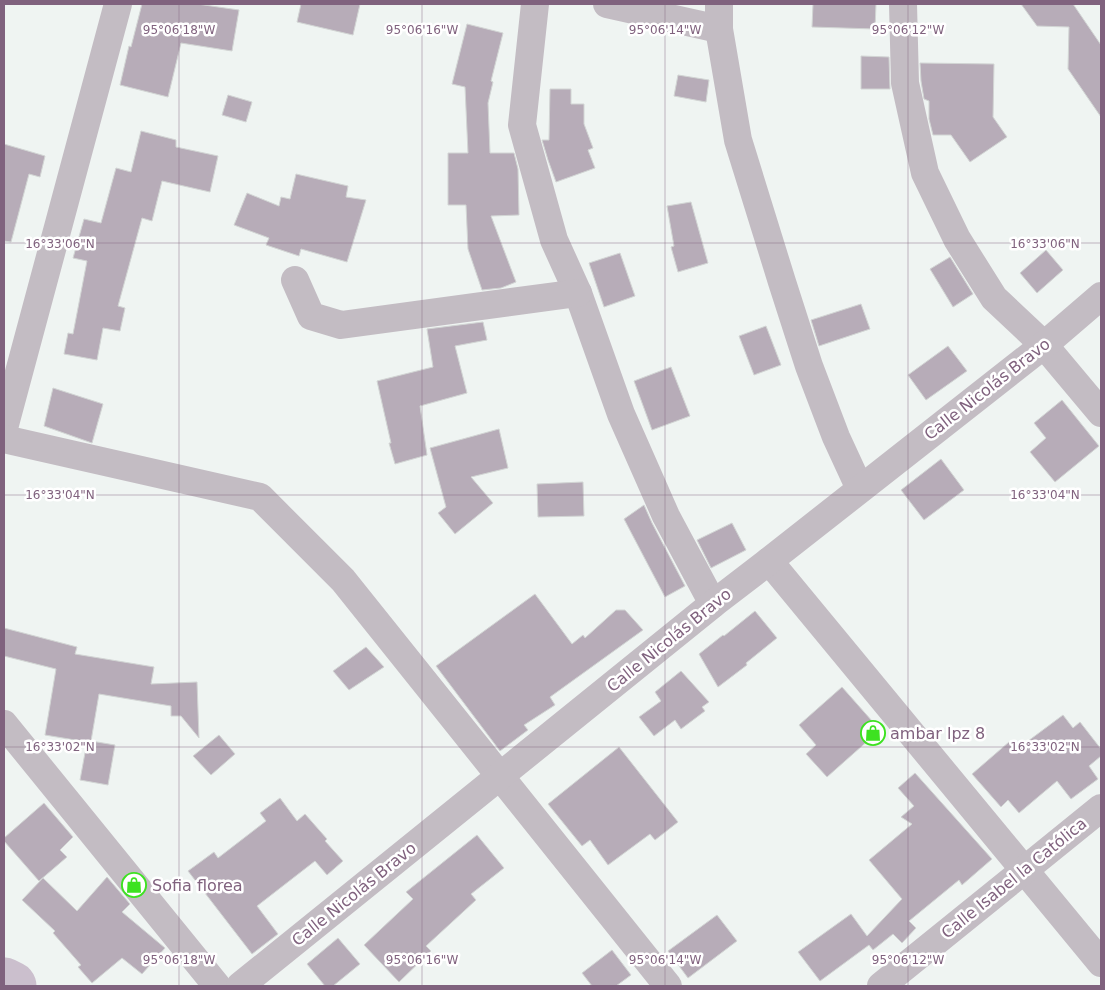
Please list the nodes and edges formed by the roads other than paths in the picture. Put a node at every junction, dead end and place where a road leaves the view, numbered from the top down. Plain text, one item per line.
1 (118, 4) edge
2 (535, 4) edge
3 (607, 4) edge
4 (904, 4) edge
5 (719, 16) edge
6 (295, 280) dead end
7 (578, 293) junction
8 (1101, 296) edge
9 (1044, 345) junction
10 (12, 363) edge
11 (1101, 413) edge
12 (4, 428) edge
13 (4, 439) edge
14 (860, 489) junction
15 (769, 561) junction
16 (713, 604) junction
17 (4, 724) edge
18 (499, 777) junction
19 (1101, 808) edge
20 (1024, 870) junction
21 (1101, 963) edge
22 (217, 986) edge
23 (240, 986) edge
24 (668, 986) edge
25 (881, 986) edge

1 - 10 street
2 - 7 street
3 - 5 street
4 - 9 street
5 - 14 street
6 - 7 street
7 - 16 street
8 - 9 street, Calle Nicolás Bravo
9 - 11 street
9 - 14 street, Calle Nicolás Bravo
10 - 12 street
13 - 18 street
14 - 15 street, Calle Nicolás Bravo
15 - 16 street, Calle Nicolás Bravo
15 - 20 street
16 - 18 street, Calle Nicolás Bravo
17 - 22 street
18 - 23 street, Calle Nicolás Bravo
18 - 24 street
19 - 20 street, Calle Isabel la Católica
20 - 21 street
20 - 25 street, Calle Isabel la Católica

